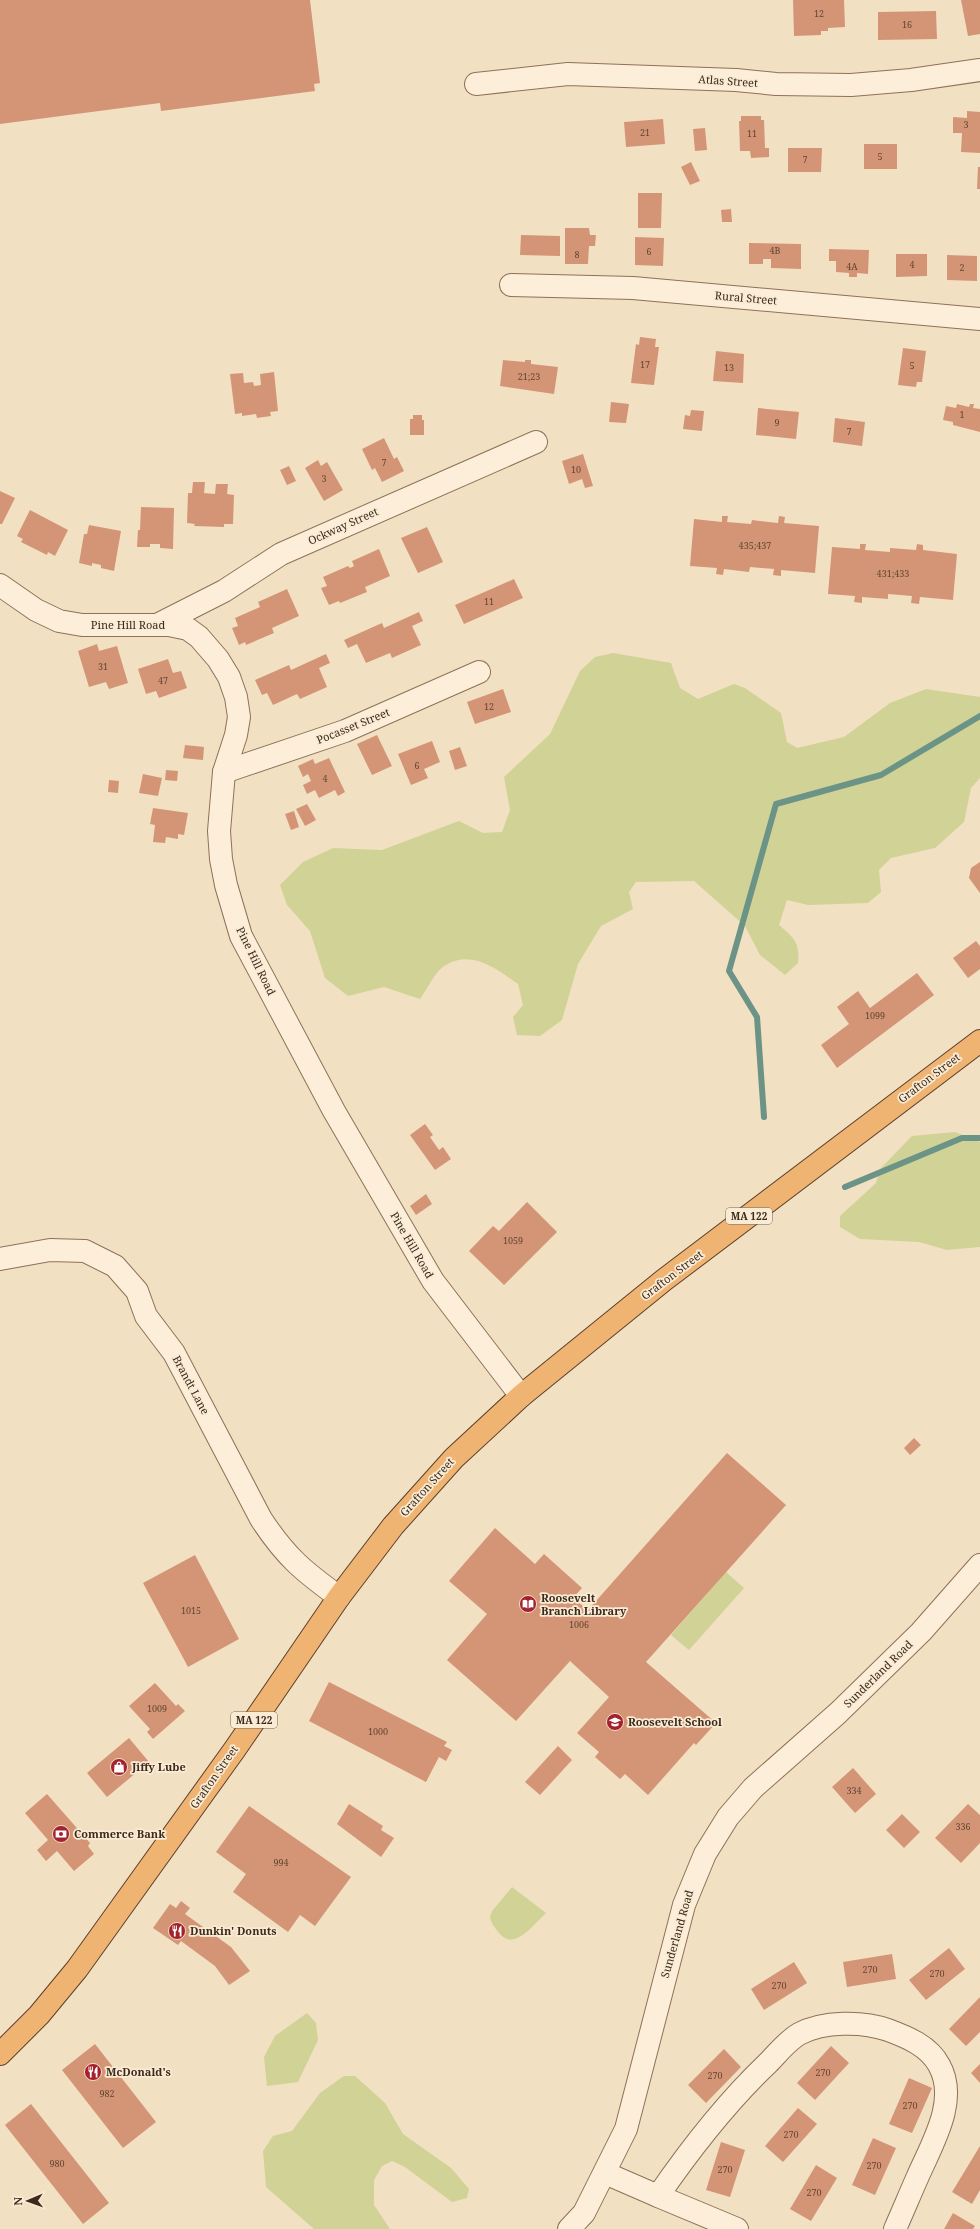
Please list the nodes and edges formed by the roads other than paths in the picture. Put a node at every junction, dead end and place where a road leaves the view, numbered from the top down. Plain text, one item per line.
1 (980, 70) edge
2 (476, 84) dead end
3 (511, 285) dead end
4 (980, 319) edge
5 (536, 442) dead end
6 (0, 584) edge
7 (157, 625) junction
8 (479, 672) dead end
9 (224, 772) junction
10 (980, 1041) edge
11 (0, 1259) edge
12 (521, 1396) junction
13 (980, 1565) edge
14 (339, 1597) junction
15 (0, 2054) edge
16 (605, 2173) junction
17 (658, 2196) junction
18 (568, 2229) edge
19 (737, 2229) edge
20 (895, 2229) edge

1 - 2 street, Atlas Street
3 - 4 street, Rural Street
5 - 7 street, Ockway Street
6 - 7 street, Pine Hill Road
7 - 9 street, Pine Hill Road
8 - 9 street, Pocasset Street
9 - 12 street, Pine Hill Road
10 - 12 highway, Grafton Street / MA 122
11 - 14 street, Brandt Lane
12 - 14 highway, Grafton Street / MA 122
13 - 16 street, Sunderland Road
14 - 15 highway, Grafton Street / MA 122
16 - 17 street
16 - 18 street, Sunderland Road
17 - 19 street
17 - 20 street

